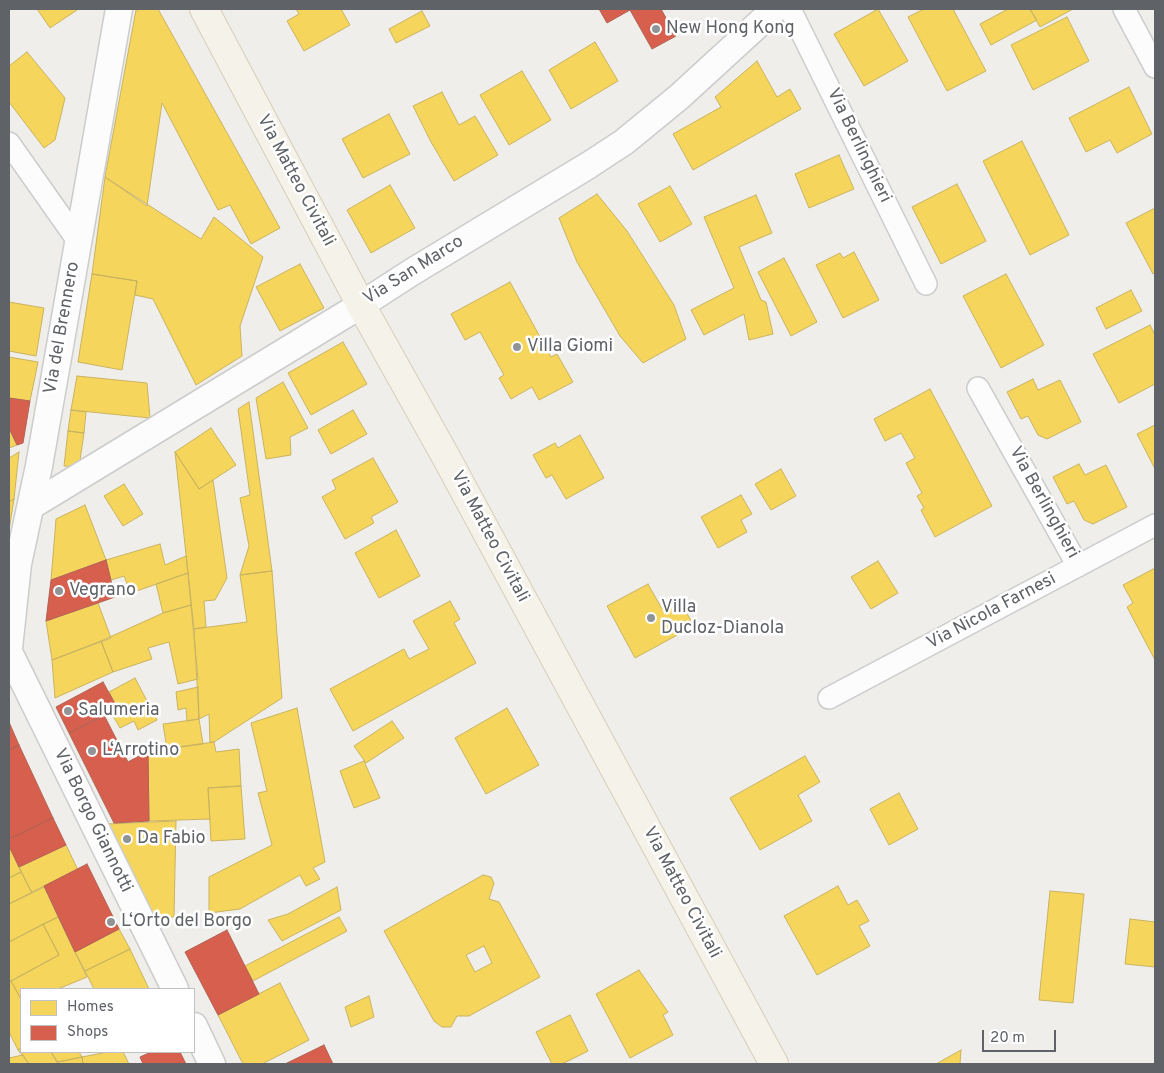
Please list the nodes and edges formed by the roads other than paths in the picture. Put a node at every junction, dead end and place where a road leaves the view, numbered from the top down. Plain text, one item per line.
1 (119, 9) edge
2 (204, 9) edge
3 (775, 9) edge
4 (790, 9) edge
5 (1124, 9) edge
6 (1155, 67) edge
7 (9, 143) edge
8 (78, 241) junction
9 (926, 284) dead end
10 (361, 305) junction
11 (978, 388) dead end
12 (31, 506) junction
13 (1155, 525) edge
14 (1078, 566) junction
15 (9, 648) edge
16 (9, 652) edge
17 (829, 698) dead end
18 (175, 988) edge
19 (195, 1028) edge
20 (212, 1064) edge
21 (774, 1064) edge

1 - 8 street, Via del Brennero
2 - 10 main road, Via Matteo Civitali
3 - 10 street, Via San Marco
4 - 9 street, Via Berlinghieri
5 - 6 street
7 - 8 street
8 - 12 street, Via del Brennero
10 - 12 street, Via San Marco
10 - 21 main road, Via Matteo Civitali
11 - 14 street, Via Berlinghieri
12 - 15 street, Via del Brennero
13 - 14 street, Via Nicola Farnesi
14 - 17 street, Via Nicola Farnesi
16 - 18 street, Via Borgo Giannotti
19 - 20 street

